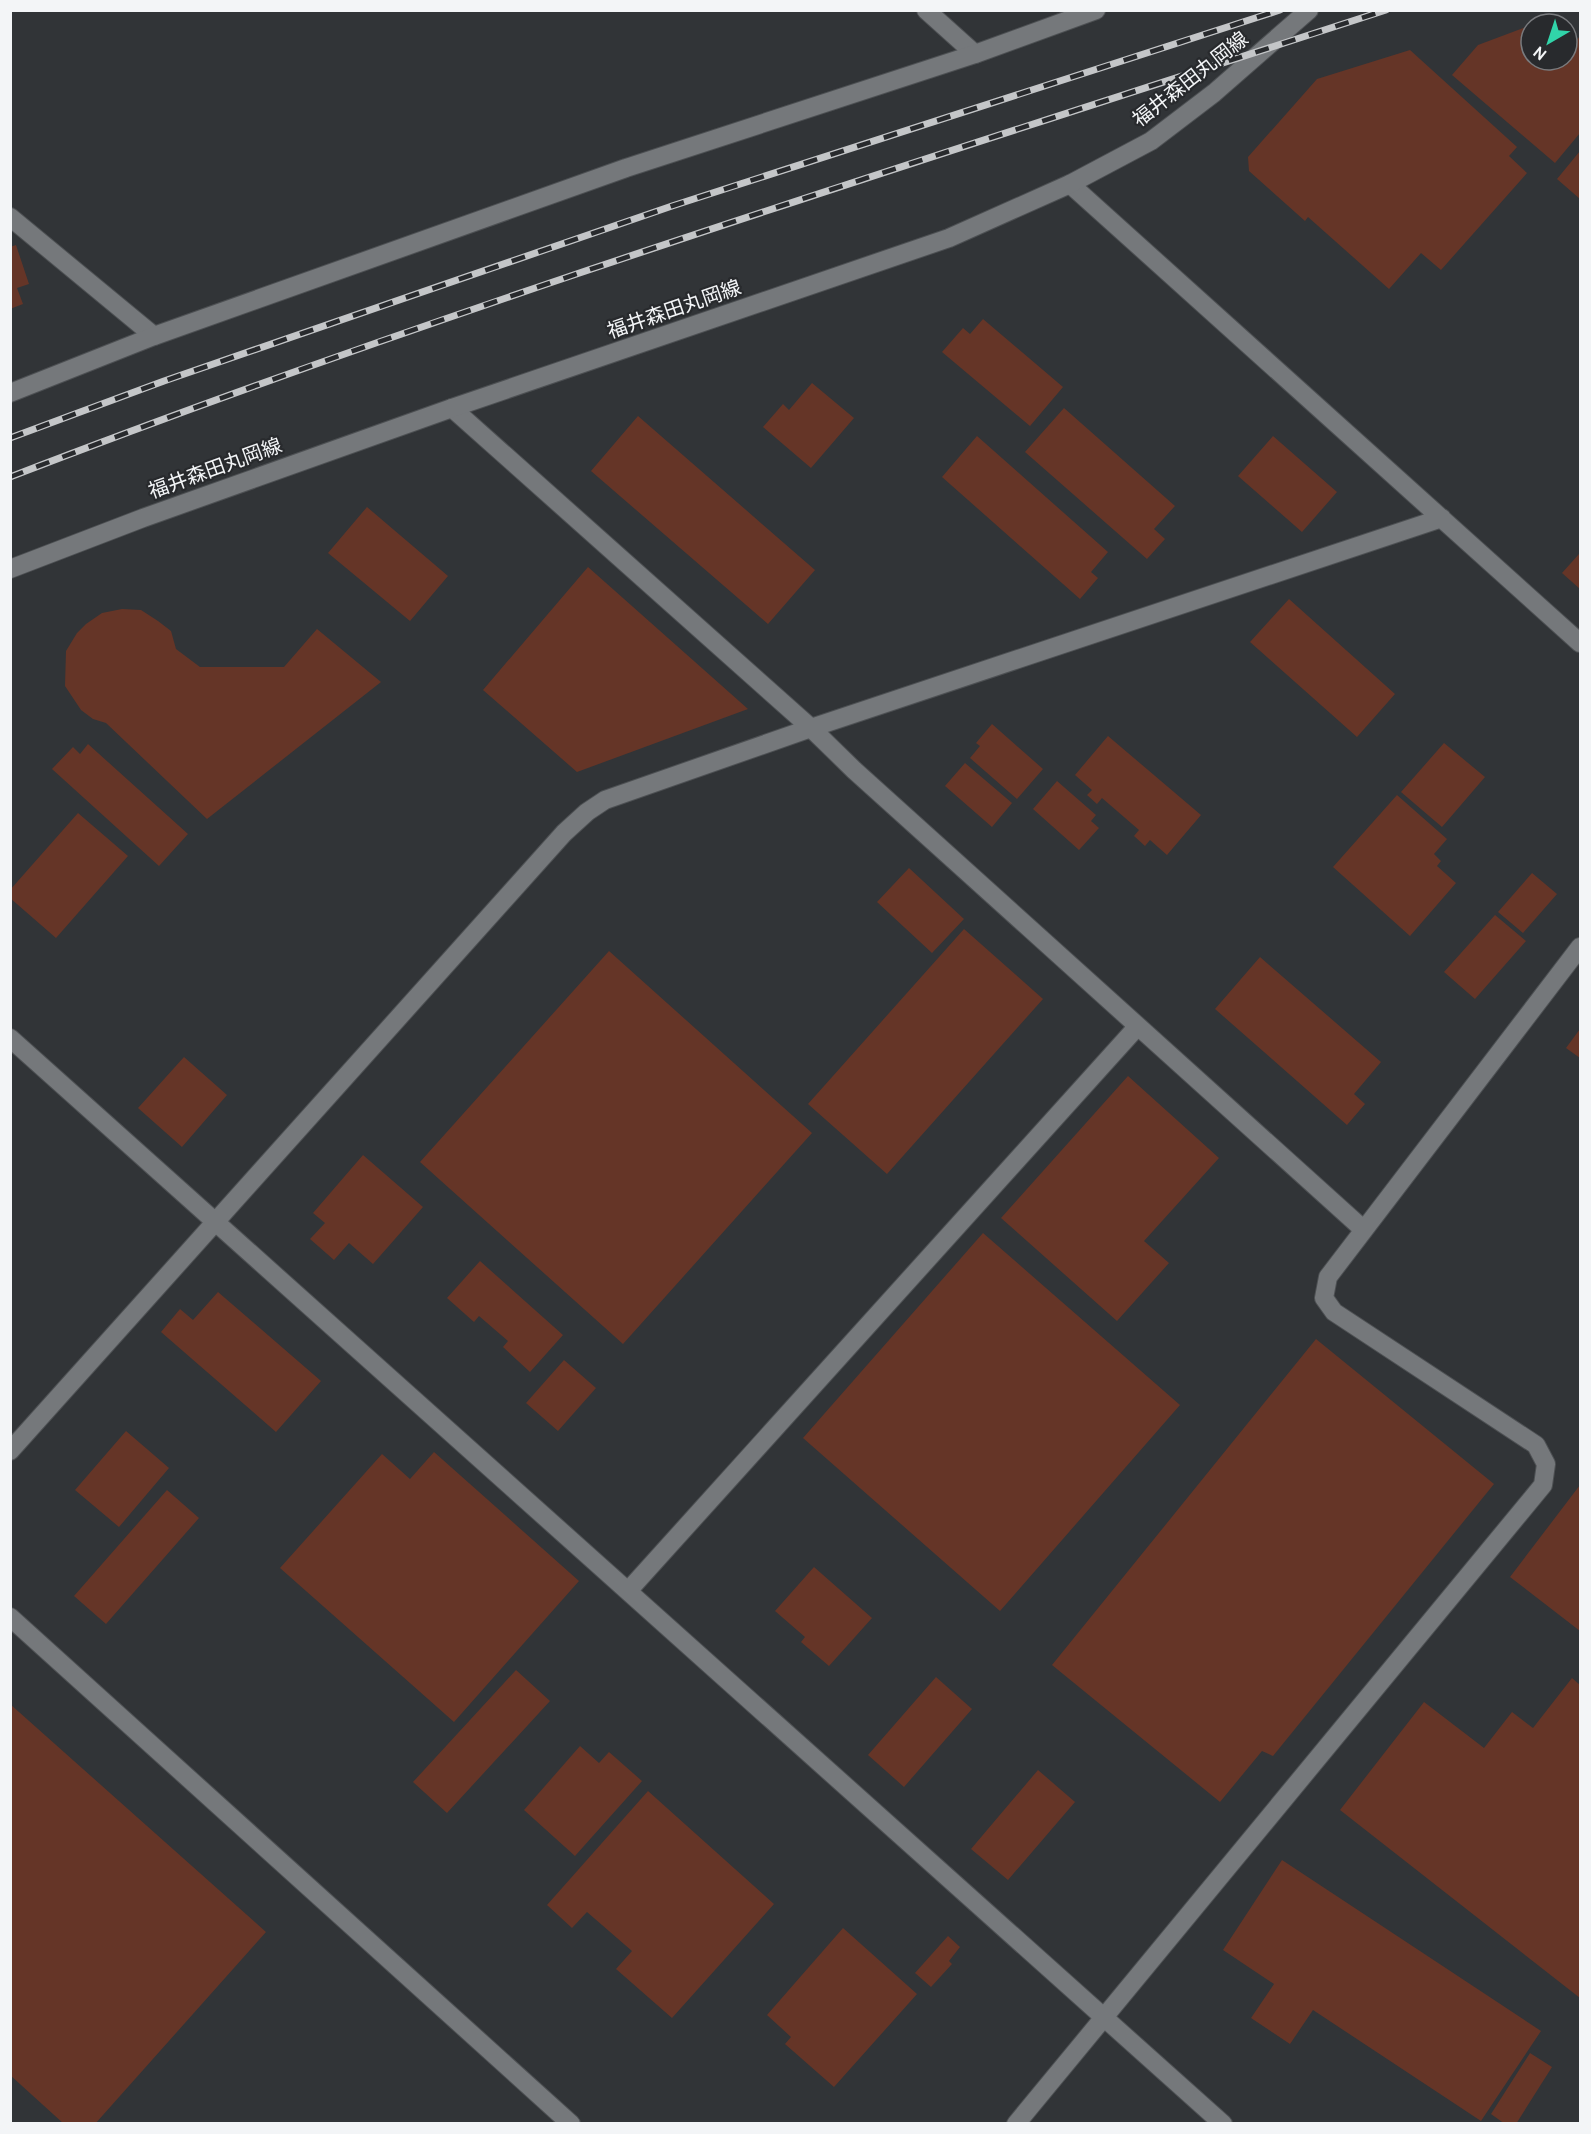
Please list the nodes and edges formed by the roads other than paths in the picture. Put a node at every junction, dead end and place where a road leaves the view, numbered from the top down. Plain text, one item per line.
1 (926, 10) edge
2 (1096, 10) edge
3 (1309, 10) edge
4 (975, 54) junction
5 (1070, 184) junction
6 (10, 217) edge
7 (154, 336) junction
8 (10, 393) edge
9 (452, 408) junction
10 (1443, 518) junction
11 (10, 569) edge
12 (1581, 643) edge
13 (810, 728) junction
14 (1581, 947) edge
15 (1137, 1027) junction
16 (10, 1038) edge
17 (217, 1221) junction
18 (1364, 1230) junction
19 (10, 1451) edge
20 (628, 1591) junction
21 (10, 1617) edge
22 (1104, 2018) junction
23 (571, 2124) edge
24 (1016, 2124) edge
25 (1223, 2124) edge

1 - 4 street
2 - 4 street
3 - 5 street, 福井森田丸岡線
4 - 7 street
5 - 9 street, 福井森田丸岡線
5 - 10 street
6 - 7 street
7 - 8 street
9 - 11 street, 福井森田丸岡線
9 - 13 street
10 - 12 street
10 - 13 street
13 - 15 street
13 - 17 street
14 - 18 street
15 - 18 street
15 - 20 street
16 - 17 street
17 - 19 street
17 - 20 street
18 - 22 street
20 - 22 street
21 - 23 street
22 - 24 street
22 - 25 street

